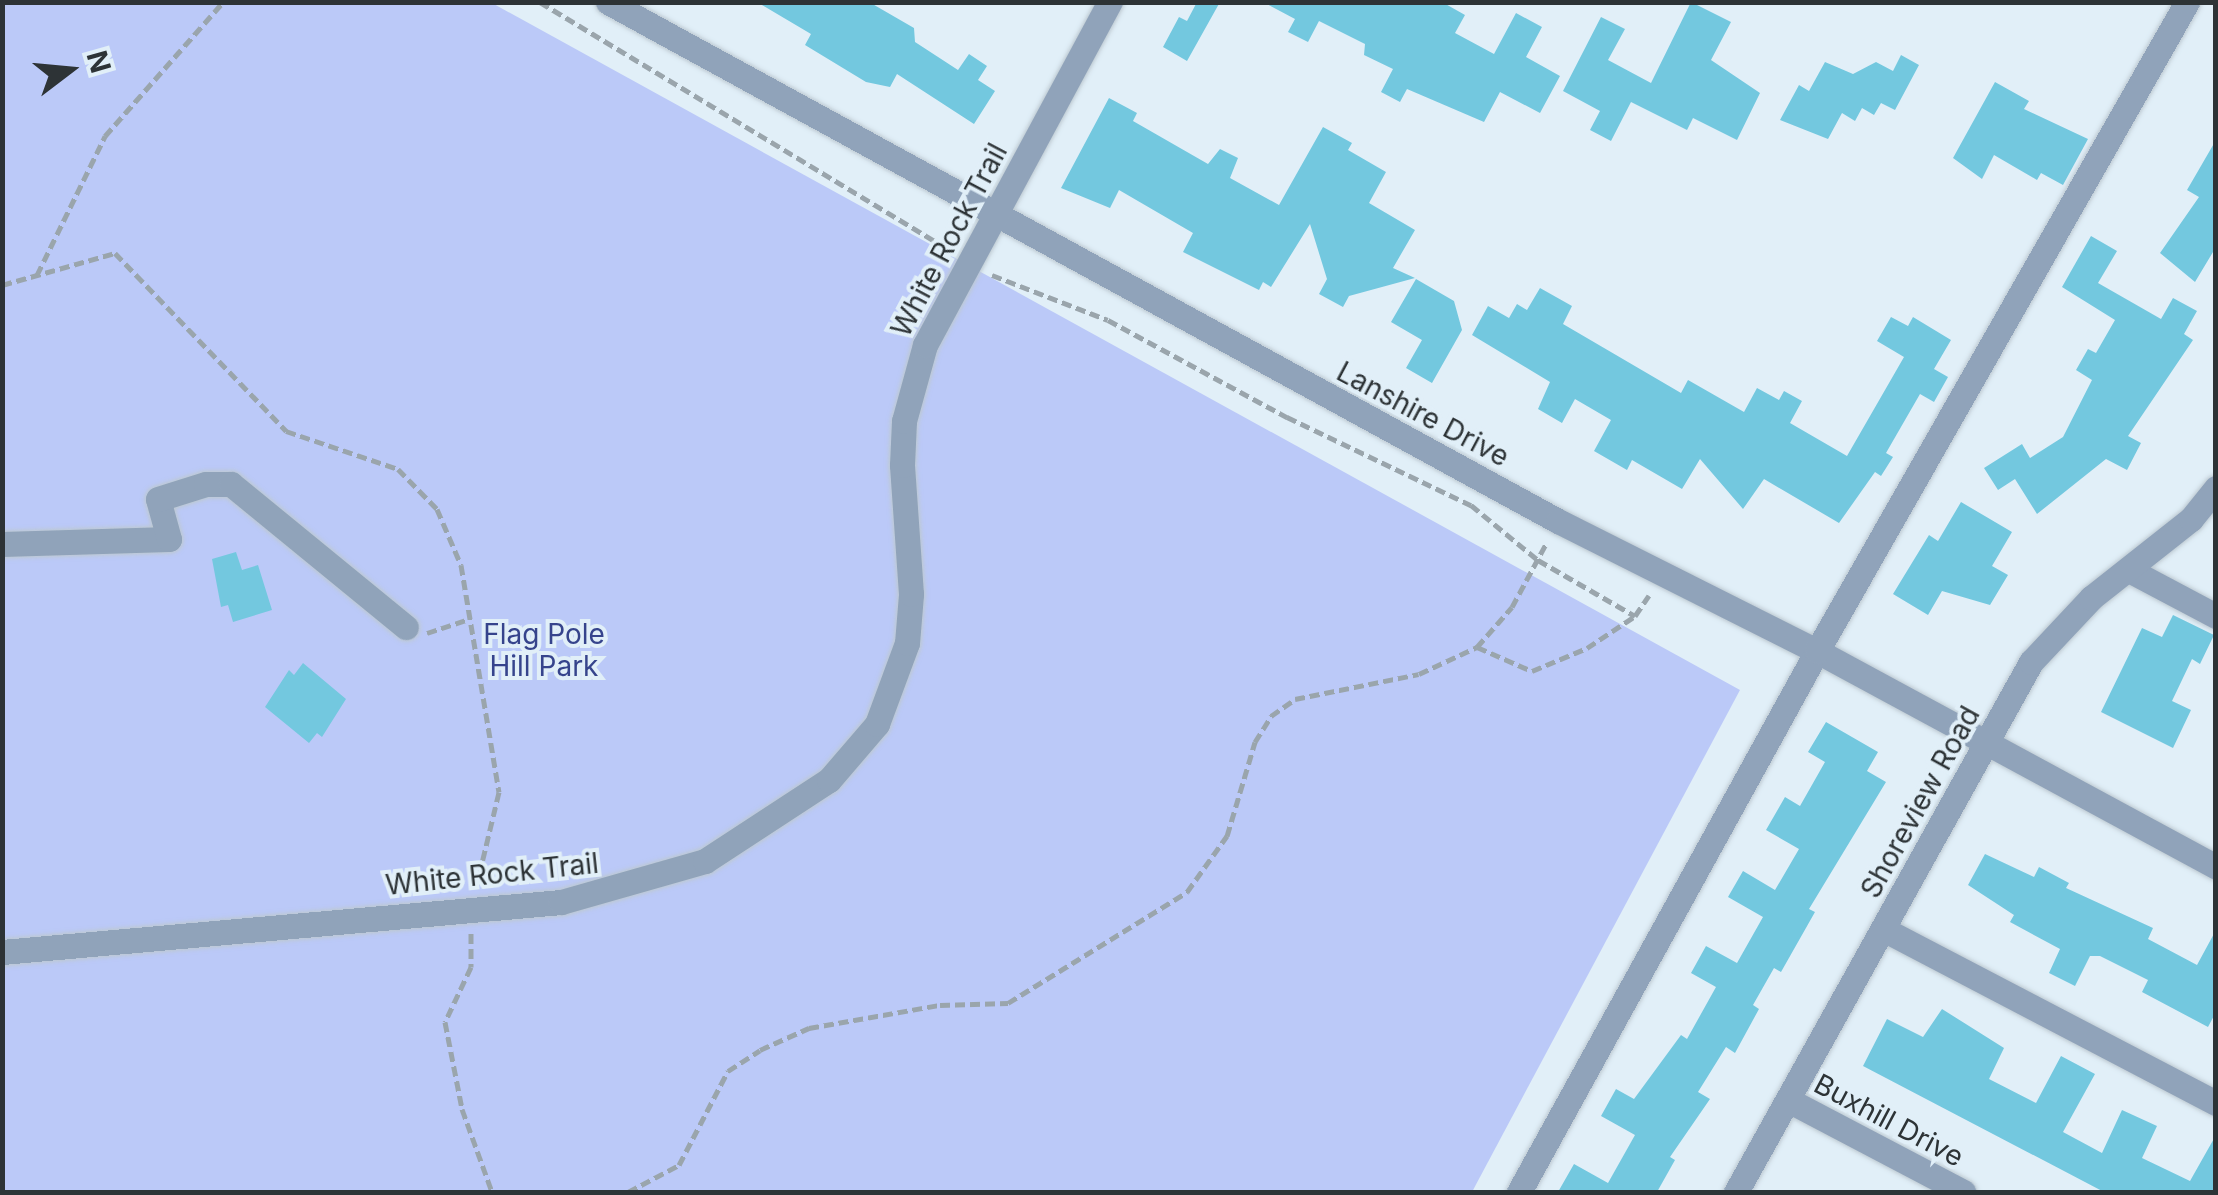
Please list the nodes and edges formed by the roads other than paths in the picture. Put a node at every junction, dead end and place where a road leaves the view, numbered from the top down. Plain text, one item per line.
1 (608, 2) edge
2 (1110, 2) edge
3 (2187, 2) edge
4 (994, 216) junction
5 (2216, 488) edge
6 (2, 544) edge
7 (2129, 570) junction
8 (2216, 616) edge
9 (406, 627) road end
10 (1817, 650) junction
11 (1986, 744) junction
12 (2216, 866) edge
13 (1885, 930) junction
14 (2, 952) edge
15 (1788, 1100) junction
16 (2216, 1103) edge
17 (1518, 1192) edge
18 (1736, 1192) edge
19 (1963, 1192) edge

1 - 4 street, Lanshire Drive
2 - 4 street, White Rock Trail
3 - 10 street
4 - 10 street, Lanshire Drive
4 - 14 street, White Rock Trail
5 - 7 street, Shoreview Road
6 - 9 street
7 - 8 street
7 - 11 street, Shoreview Road
10 - 11 street, Lanshire Drive
10 - 17 street
11 - 12 street, Lanshire Drive
11 - 13 street, Shoreview Road
13 - 15 street, Shoreview Road
13 - 16 street
15 - 18 street, Shoreview Road
15 - 19 street, Buxhill Drive

